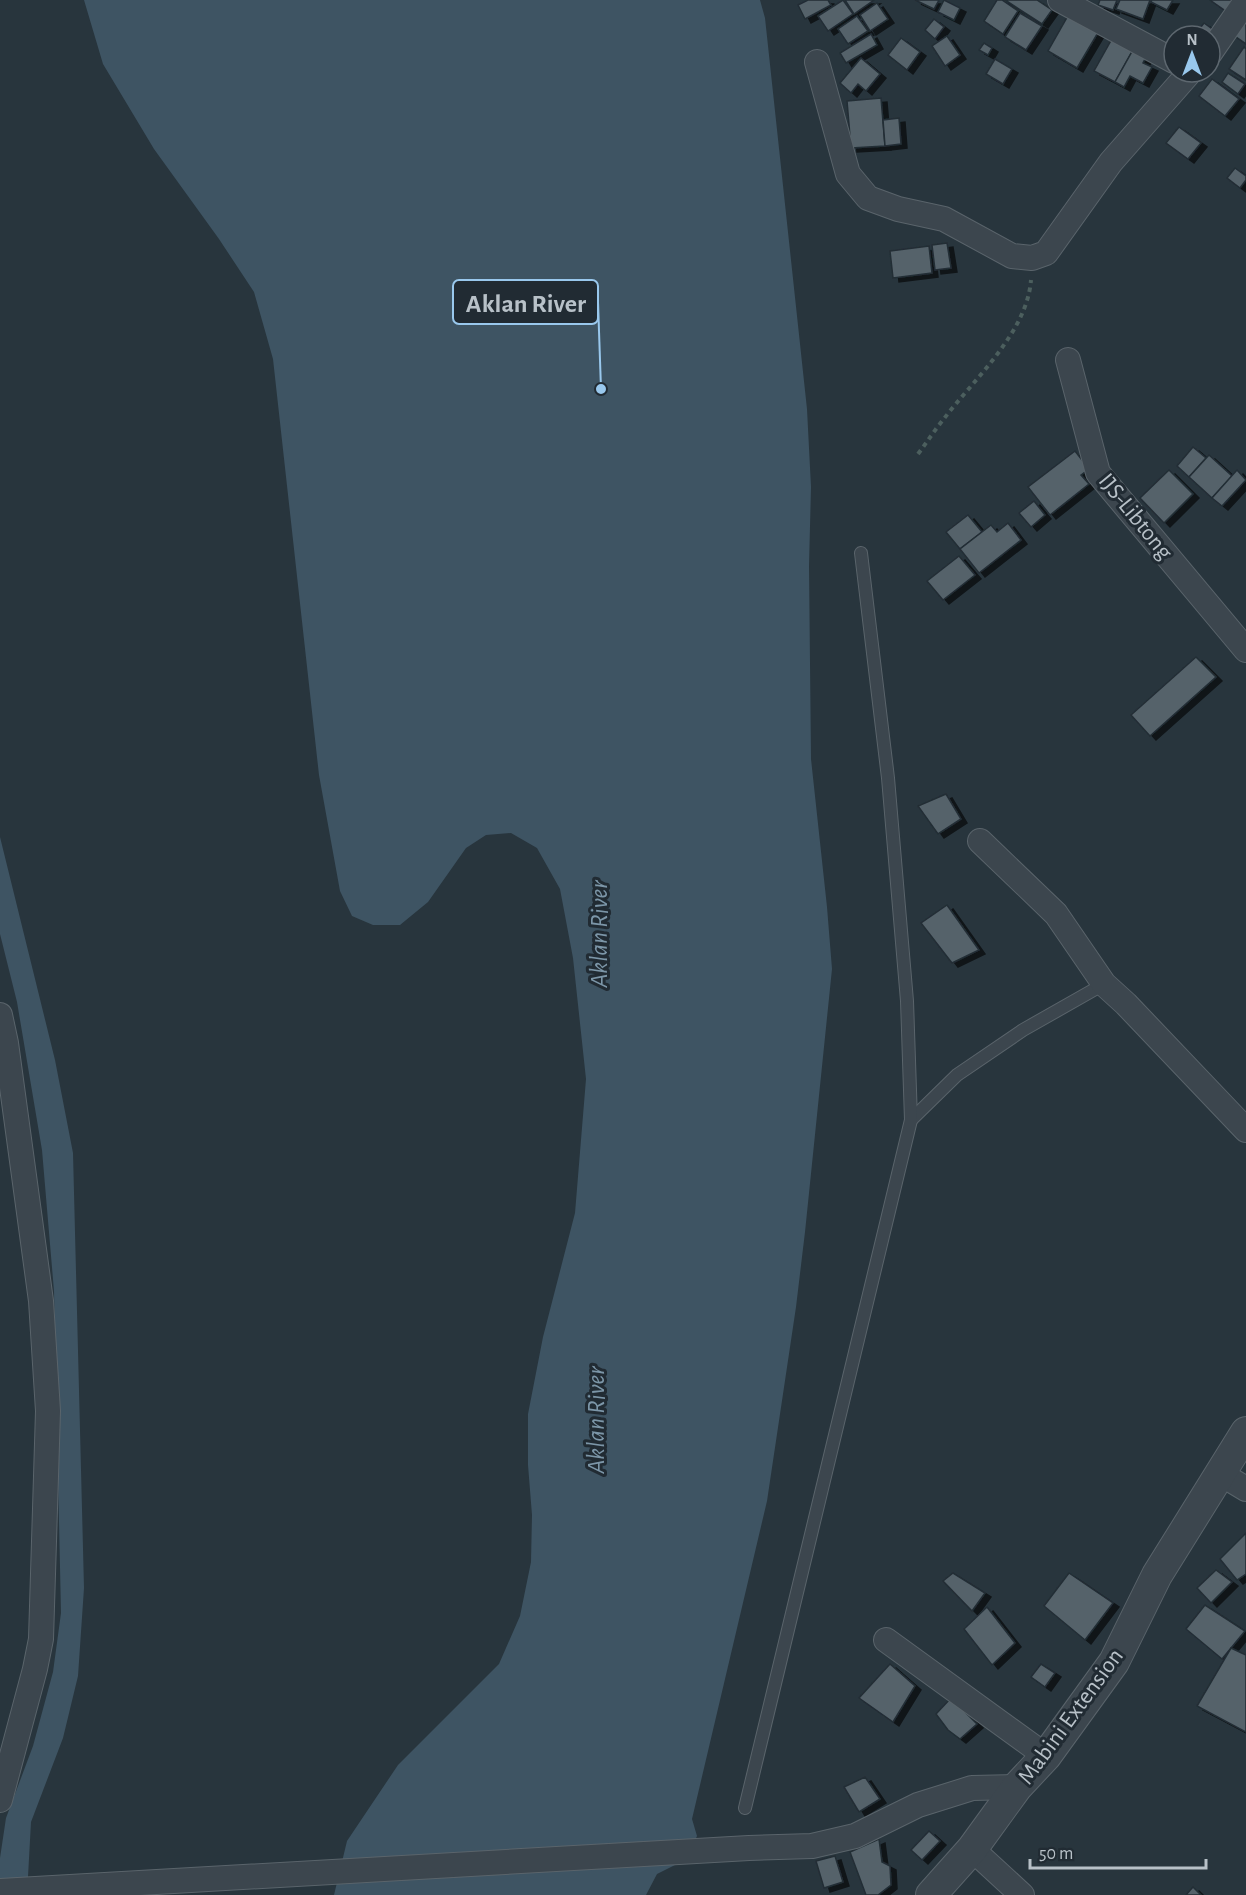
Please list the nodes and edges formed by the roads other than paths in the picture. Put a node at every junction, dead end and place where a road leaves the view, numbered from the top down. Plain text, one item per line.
1 (1060, 0) edge
2 (1246, 1) edge
3 (1222, 36) edge
4 (1162, 55) edge
5 (817, 62) dead end
6 (1179, 84) edge
7 (1068, 360) dead end
8 (861, 553) dead end
9 (1246, 650) edge
10 (980, 841) dead end
11 (1104, 984) junction
12 (0, 1015) edge
13 (911, 1120) junction
14 (1246, 1130) edge
15 (1246, 1432) edge
16 (1221, 1474) junction
17 (1246, 1489) edge
18 (886, 1640) dead end
19 (1046, 1756) junction
20 (1017, 1787) junction
21 (0, 1800) edge
22 (745, 1808) dead end
23 (972, 1849) junction
24 (0, 1891) edge
25 (931, 1895) edge
26 (1022, 1895) edge

1 - 4 street
2 - 3 street
5 - 6 street
7 - 9 street, IJS-Libtong
8 - 13 lane
10 - 11 street
11 - 13 lane
11 - 14 street
12 - 21 street
13 - 22 lane
15 - 16 street, Mabini Extension
16 - 17 street
16 - 19 street, Mabini Extension
18 - 19 street
19 - 20 street, Mabini Extension
20 - 23 street, Mabini Extension
20 - 24 street
23 - 25 street, Mabini Extension
23 - 26 street

